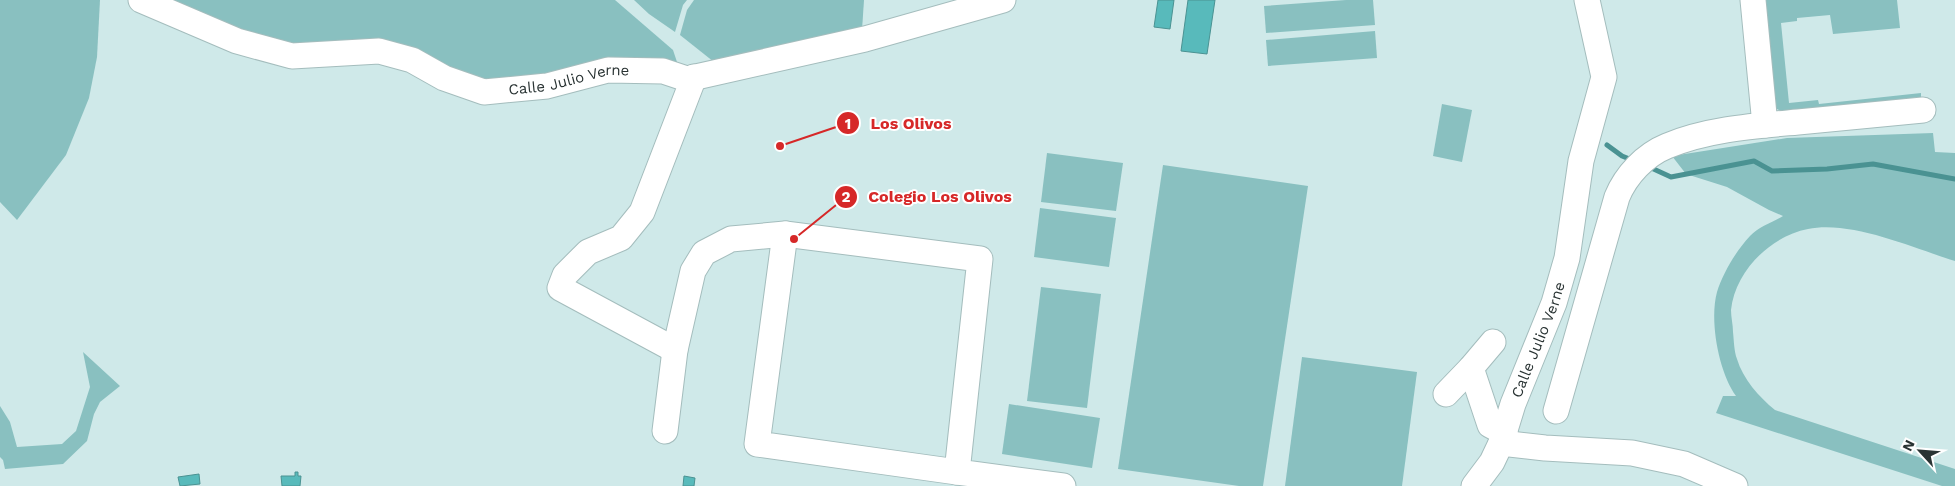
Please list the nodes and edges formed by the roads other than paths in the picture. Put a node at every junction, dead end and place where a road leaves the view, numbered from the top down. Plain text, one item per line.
1 (141, 0) edge
2 (1003, 0) edge
3 (1587, 0) edge
4 (1753, 0) edge
5 (694, 77) junction
6 (1923, 110) dead end
7 (1765, 125) junction
8 (785, 234) junction
9 (1493, 342) dead end
10 (674, 350) junction
11 (1471, 368) junction
12 (1446, 394) dead end
13 (1556, 411) dead end
14 (665, 431) dead end
15 (1503, 438) junction
16 (957, 472) junction
17 (1063, 486) edge
18 (1474, 486) edge
19 (1734, 486) edge

1 - 5 street, Calle Julio Verne
2 - 5 street, Calle Julio Verne
3 - 15 street, Calle Julio Verne
4 - 7 street
5 - 10 street
6 - 7 street
7 - 13 street
8 - 10 street
8 - 16 street
8 - 16 street
9 - 11 street
10 - 14 street
11 - 12 street
11 - 15 street
15 - 18 street, Calle Julio Verne
15 - 19 street
16 - 17 street

